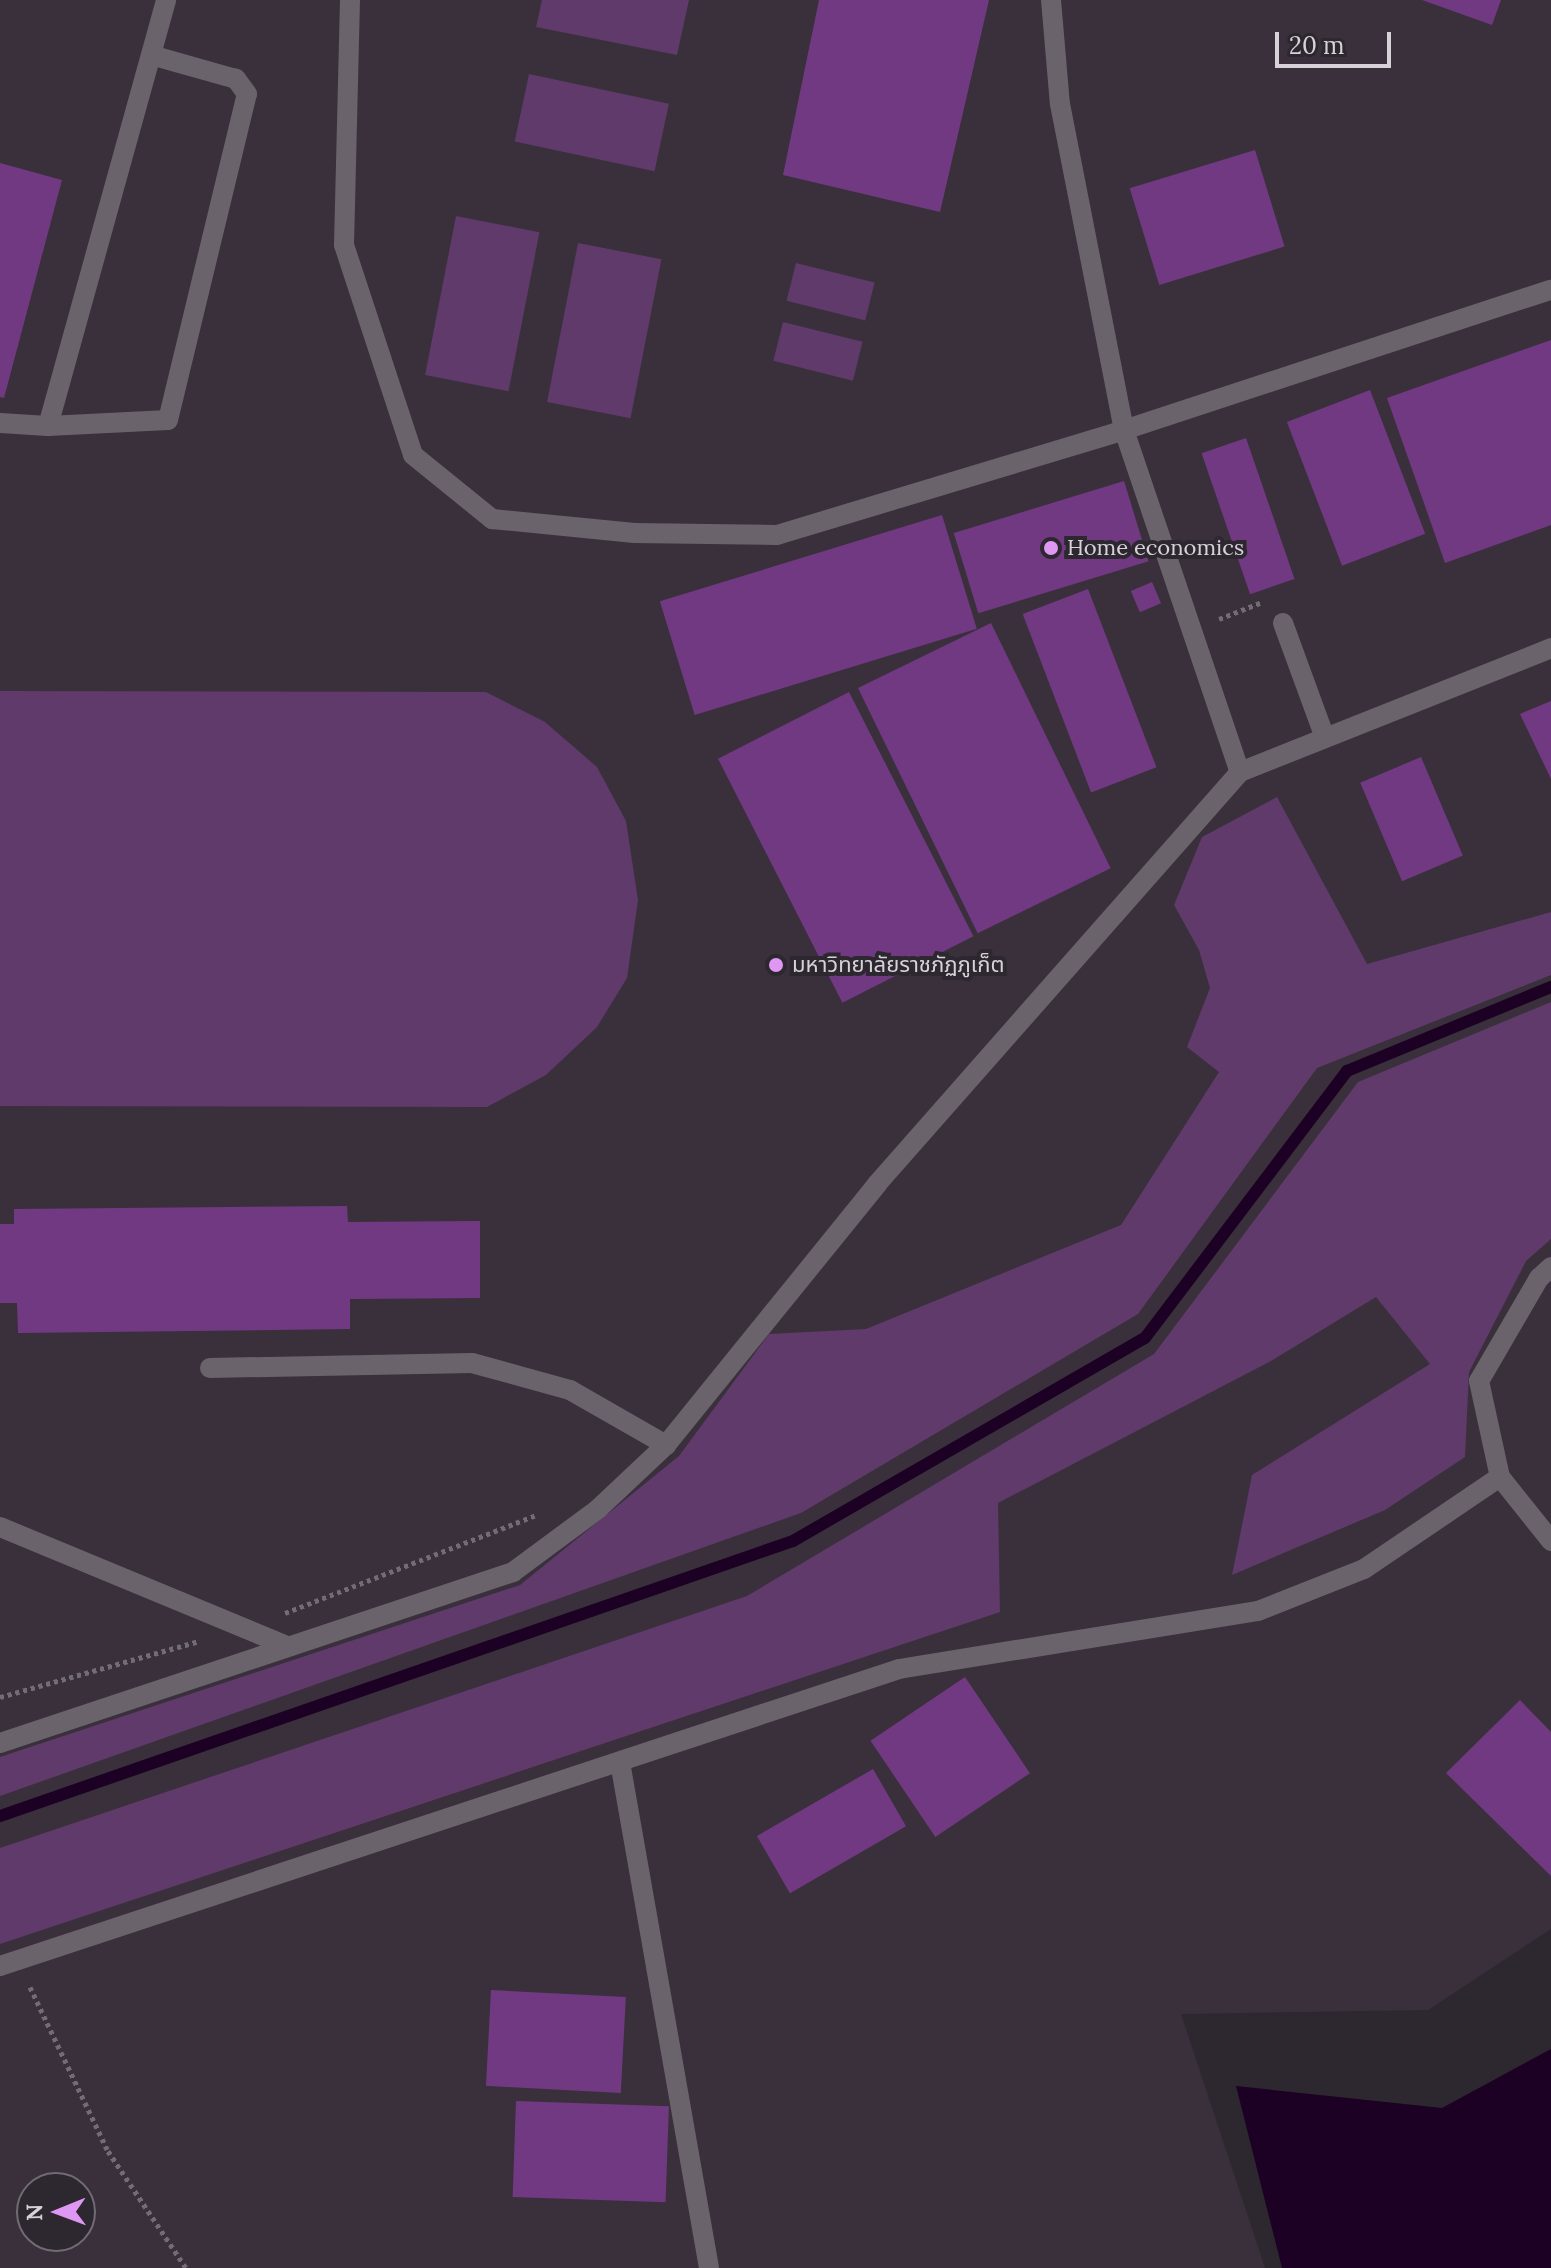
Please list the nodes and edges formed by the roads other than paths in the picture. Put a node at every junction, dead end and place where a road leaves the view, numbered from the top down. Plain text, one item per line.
1 (166, 0) edge
2 (350, 0) edge
3 (1051, 0) edge
4 (151, 55) junction
5 (1551, 290) edge
6 (0, 423) edge
7 (48, 426) junction
8 (1124, 430) junction
9 (1283, 623) dead end
10 (1551, 648) edge
11 (1325, 738) junction
12 (1240, 772) junction
13 (1551, 1267) edge
14 (210, 1368) dead end
15 (666, 1445) junction
16 (1500, 1477) junction
17 (0, 1527) edge
18 (1551, 1541) edge
19 (285, 1645) junction
20 (0, 1743) edge
21 (620, 1762) junction
22 (9, 1963) edge
23 (709, 2268) edge

1 - 4 lane
2 - 8 lane
3 - 8 lane
4 - 7 lane
4 - 7 lane
5 - 8 lane
6 - 7 lane
8 - 12 lane
9 - 11 lane
10 - 11 lane
11 - 12 lane
12 - 15 lane
13 - 16 lane
14 - 15 lane
15 - 19 lane
16 - 18 lane
16 - 21 lane
17 - 19 lane
19 - 20 lane
21 - 22 lane
21 - 23 lane

